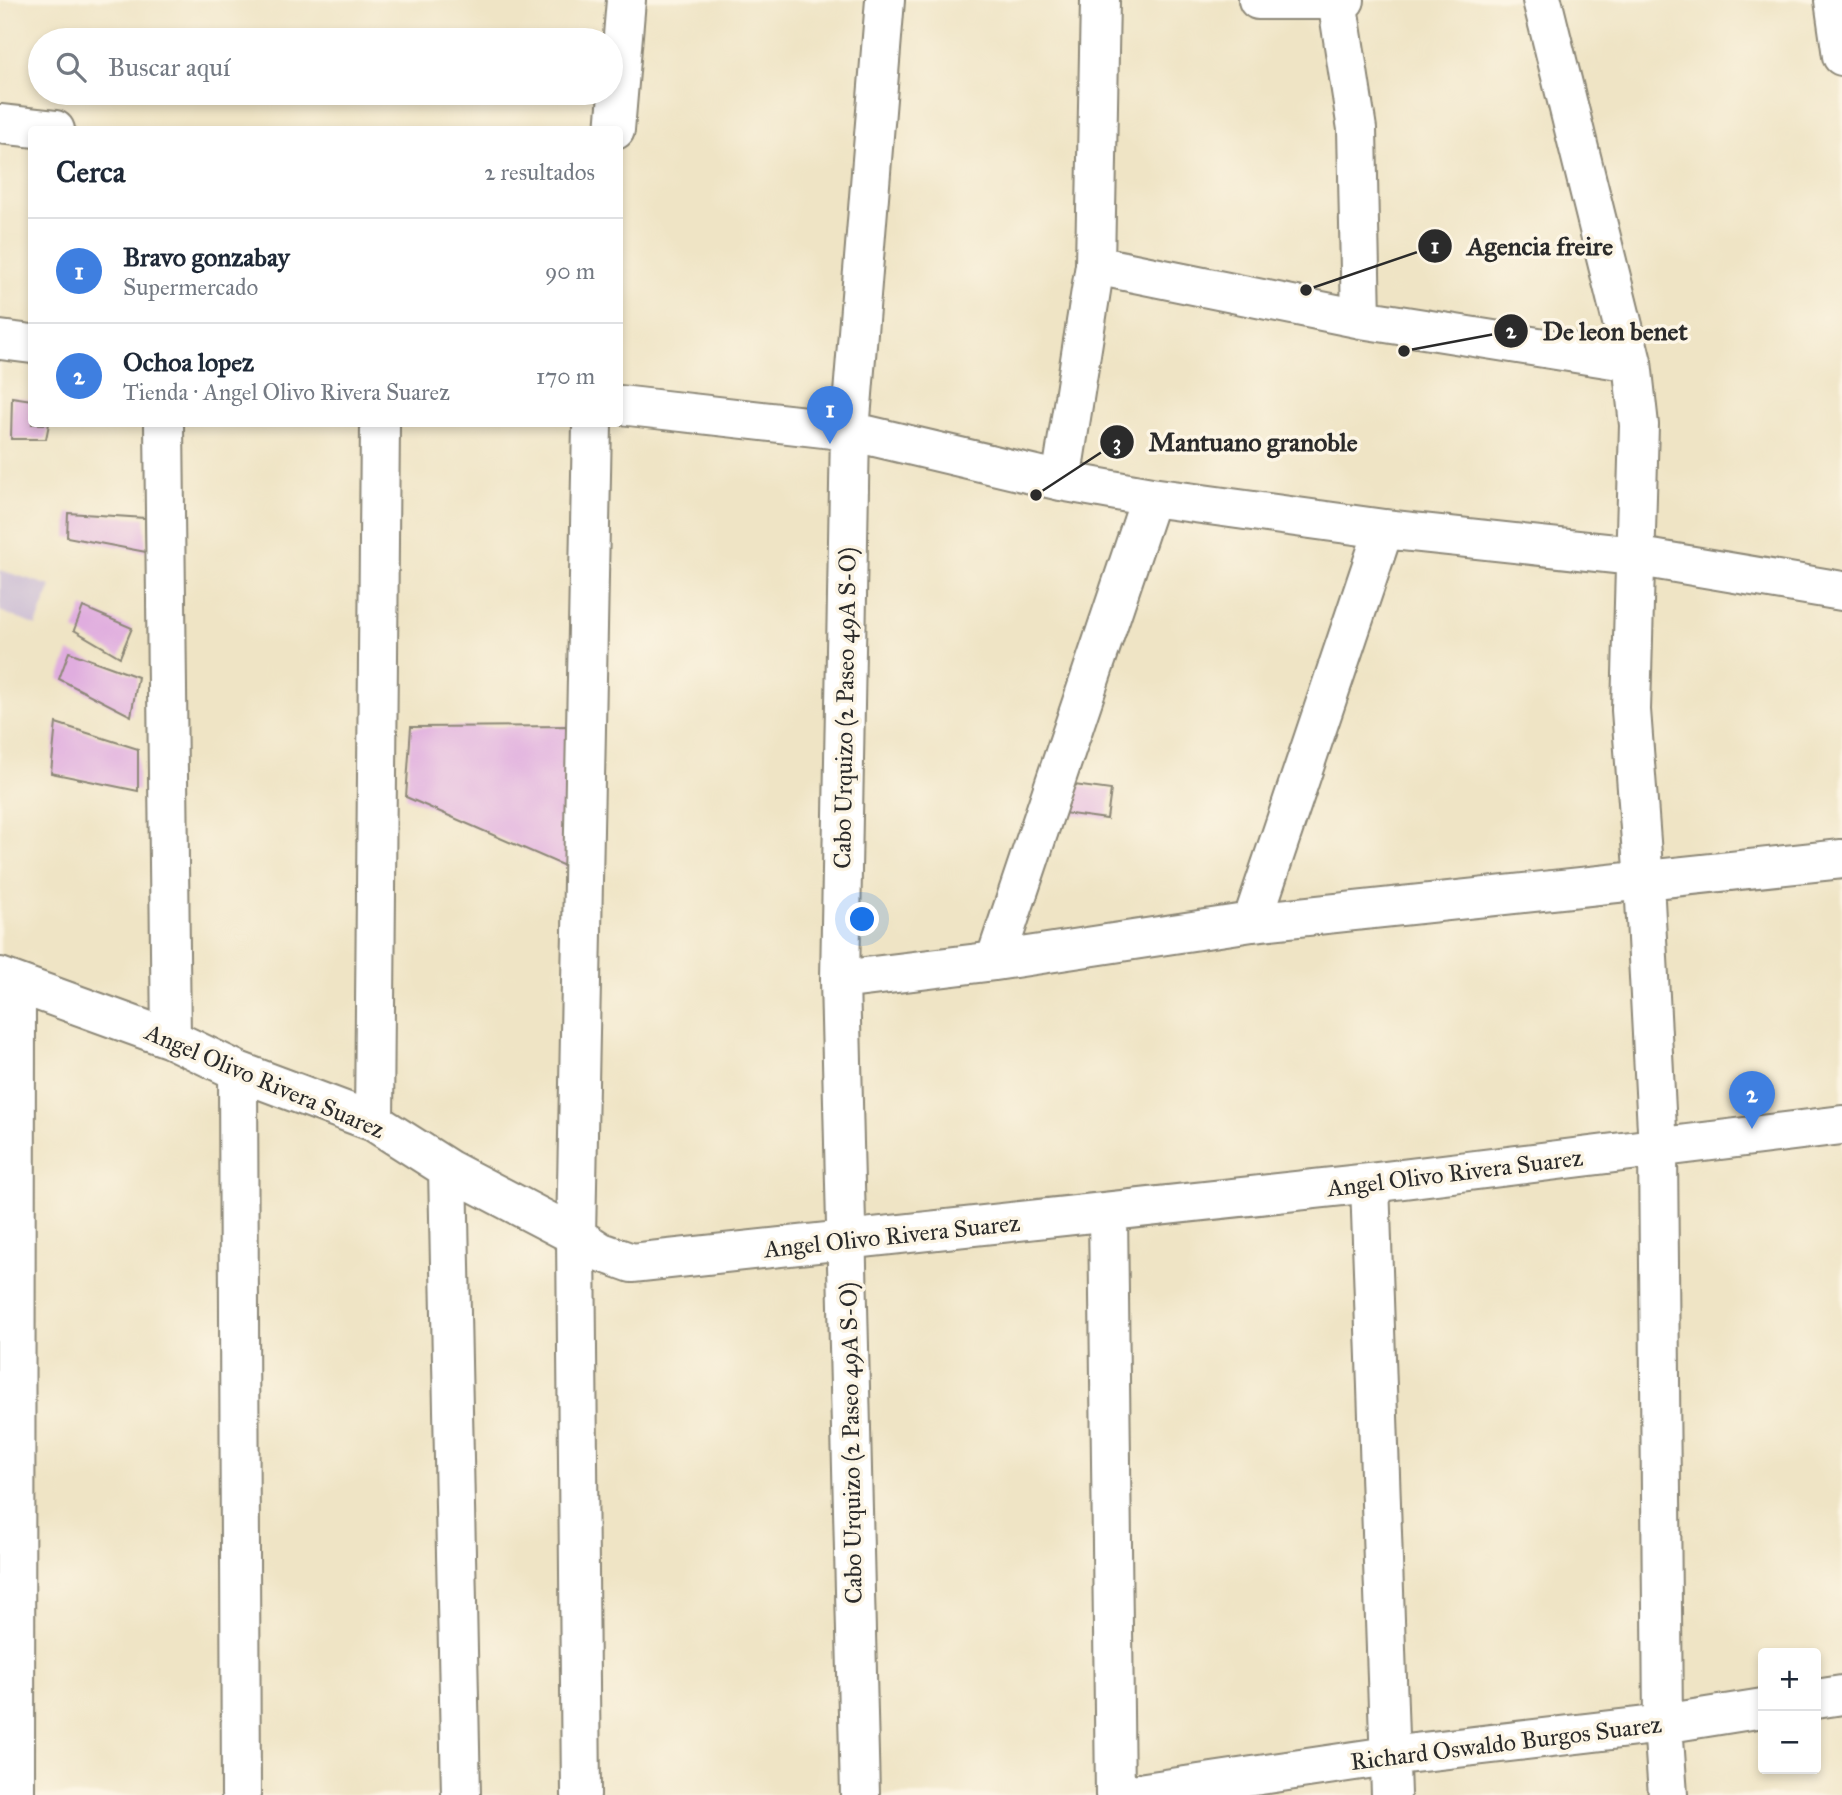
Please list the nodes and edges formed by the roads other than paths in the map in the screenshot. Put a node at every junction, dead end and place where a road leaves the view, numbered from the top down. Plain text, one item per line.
1 (626, 0) edge
2 (885, 0) edge
3 (1100, 0) edge
4 (1258, 0) edge
5 (1542, 0) edge
6 (1834, 0) edge
7 (1340, 1) edge
8 (623, 35) edge
9 (1842, 56) edge
10 (617, 105) edge
11 (0, 124) edge
12 (615, 126) edge
13 (28, 127) edge
14 (1095, 265) junction
15 (1360, 319) junction
16 (0, 340) edge
17 (28, 344) edge
18 (1632, 362) junction
19 (623, 405) edge
20 (164, 427) edge
21 (380, 427) edge
22 (592, 427) edge
23 (850, 431) junction
24 (1061, 481) junction
25 (1151, 497) junction
26 (1384, 529) junction
27 (1634, 556) junction
28 (1842, 591) edge
29 (1842, 859) edge
30 (1644, 881) junction
31 (1252, 922) junction
32 (995, 961) junction
33 (840, 980) junction
34 (8, 981) edge
35 (171, 1039) junction
36 (238, 1071) junction
37 (374, 1122) junction
38 (1842, 1125) edge
39 (1658, 1149) junction
40 (448, 1169) junction
41 (1370, 1184) junction
42 (1108, 1212) junction
43 (576, 1236) junction
44 (845, 1241) junction
45 (1842, 1695) edge
46 (1821, 1698) edge
47 (1758, 1709) edge
48 (1663, 1724) junction
49 (1388, 1756) junction
50 (15, 1795) edge
51 (241, 1795) edge
52 (461, 1795) edge
53 (581, 1795) edge
54 (860, 1795) edge
55 (1115, 1795) edge
56 (1125, 1795) edge
57 (1391, 1795) edge
58 (1668, 1795) edge

1 - 8 street
2 - 23 street, Cabo Urquizo (2 Paseo 49A S-O)
3 - 14 street
4 - 7 street
5 - 18 street
6 - 9 street
7 - 15 street
10 - 12 street
11 - 13 street
14 - 15 street
14 - 24 street
15 - 18 street
16 - 17 street
18 - 27 street
19 - 23 street
20 - 35 street
21 - 37 street
22 - 43 street
23 - 24 street
23 - 33 street, Cabo Urquizo (2 Paseo 49A S-O)
24 - 25 street
25 - 26 street
25 - 32 street
26 - 27 street
26 - 31 street
27 - 28 street
27 - 30 street
29 - 30 street
30 - 31 street
30 - 39 street
31 - 32 street
32 - 33 street
33 - 44 street, Cabo Urquizo (2 Paseo 49A S-O)
34 - 35 street, Angel Olivo Rivera Suarez
34 - 50 street
35 - 36 street, Angel Olivo Rivera Suarez
36 - 37 street, Angel Olivo Rivera Suarez
36 - 51 street
37 - 40 street, Angel Olivo Rivera Suarez
38 - 39 street, Angel Olivo Rivera Suarez
39 - 41 street, Angel Olivo Rivera Suarez
39 - 48 street
40 - 43 street, Angel Olivo Rivera Suarez
40 - 52 street
41 - 42 street, Angel Olivo Rivera Suarez
41 - 49 street
42 - 44 street, Angel Olivo Rivera Suarez
42 - 55 street
43 - 44 street, Angel Olivo Rivera Suarez
43 - 53 street
44 - 54 street, Cabo Urquizo (2 Paseo 49A S-O)
45 - 46 street
47 - 48 street, Richard Oswaldo Burgos Suarez
48 - 49 street, Richard Oswaldo Burgos Suarez
48 - 58 street
49 - 56 street, Richard Oswaldo Burgos Suarez
49 - 57 street

